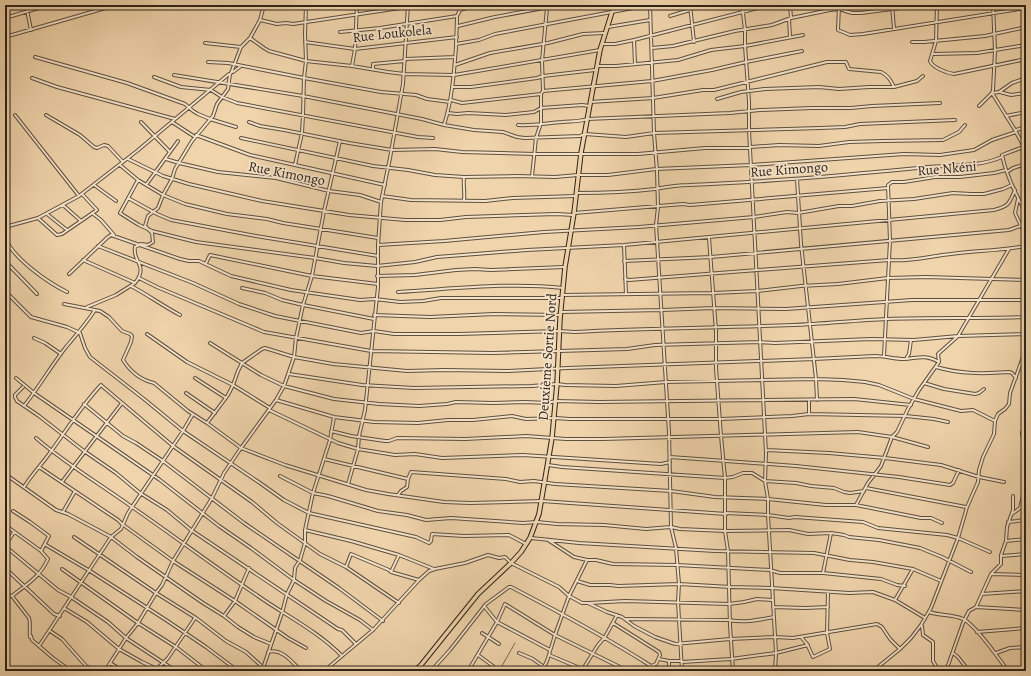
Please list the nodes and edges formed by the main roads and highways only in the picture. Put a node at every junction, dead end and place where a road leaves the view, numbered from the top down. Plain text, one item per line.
1 (617, 5) edge
2 (414, 671) edge

1 - 2 main road, Deuxième Sortie Nord

